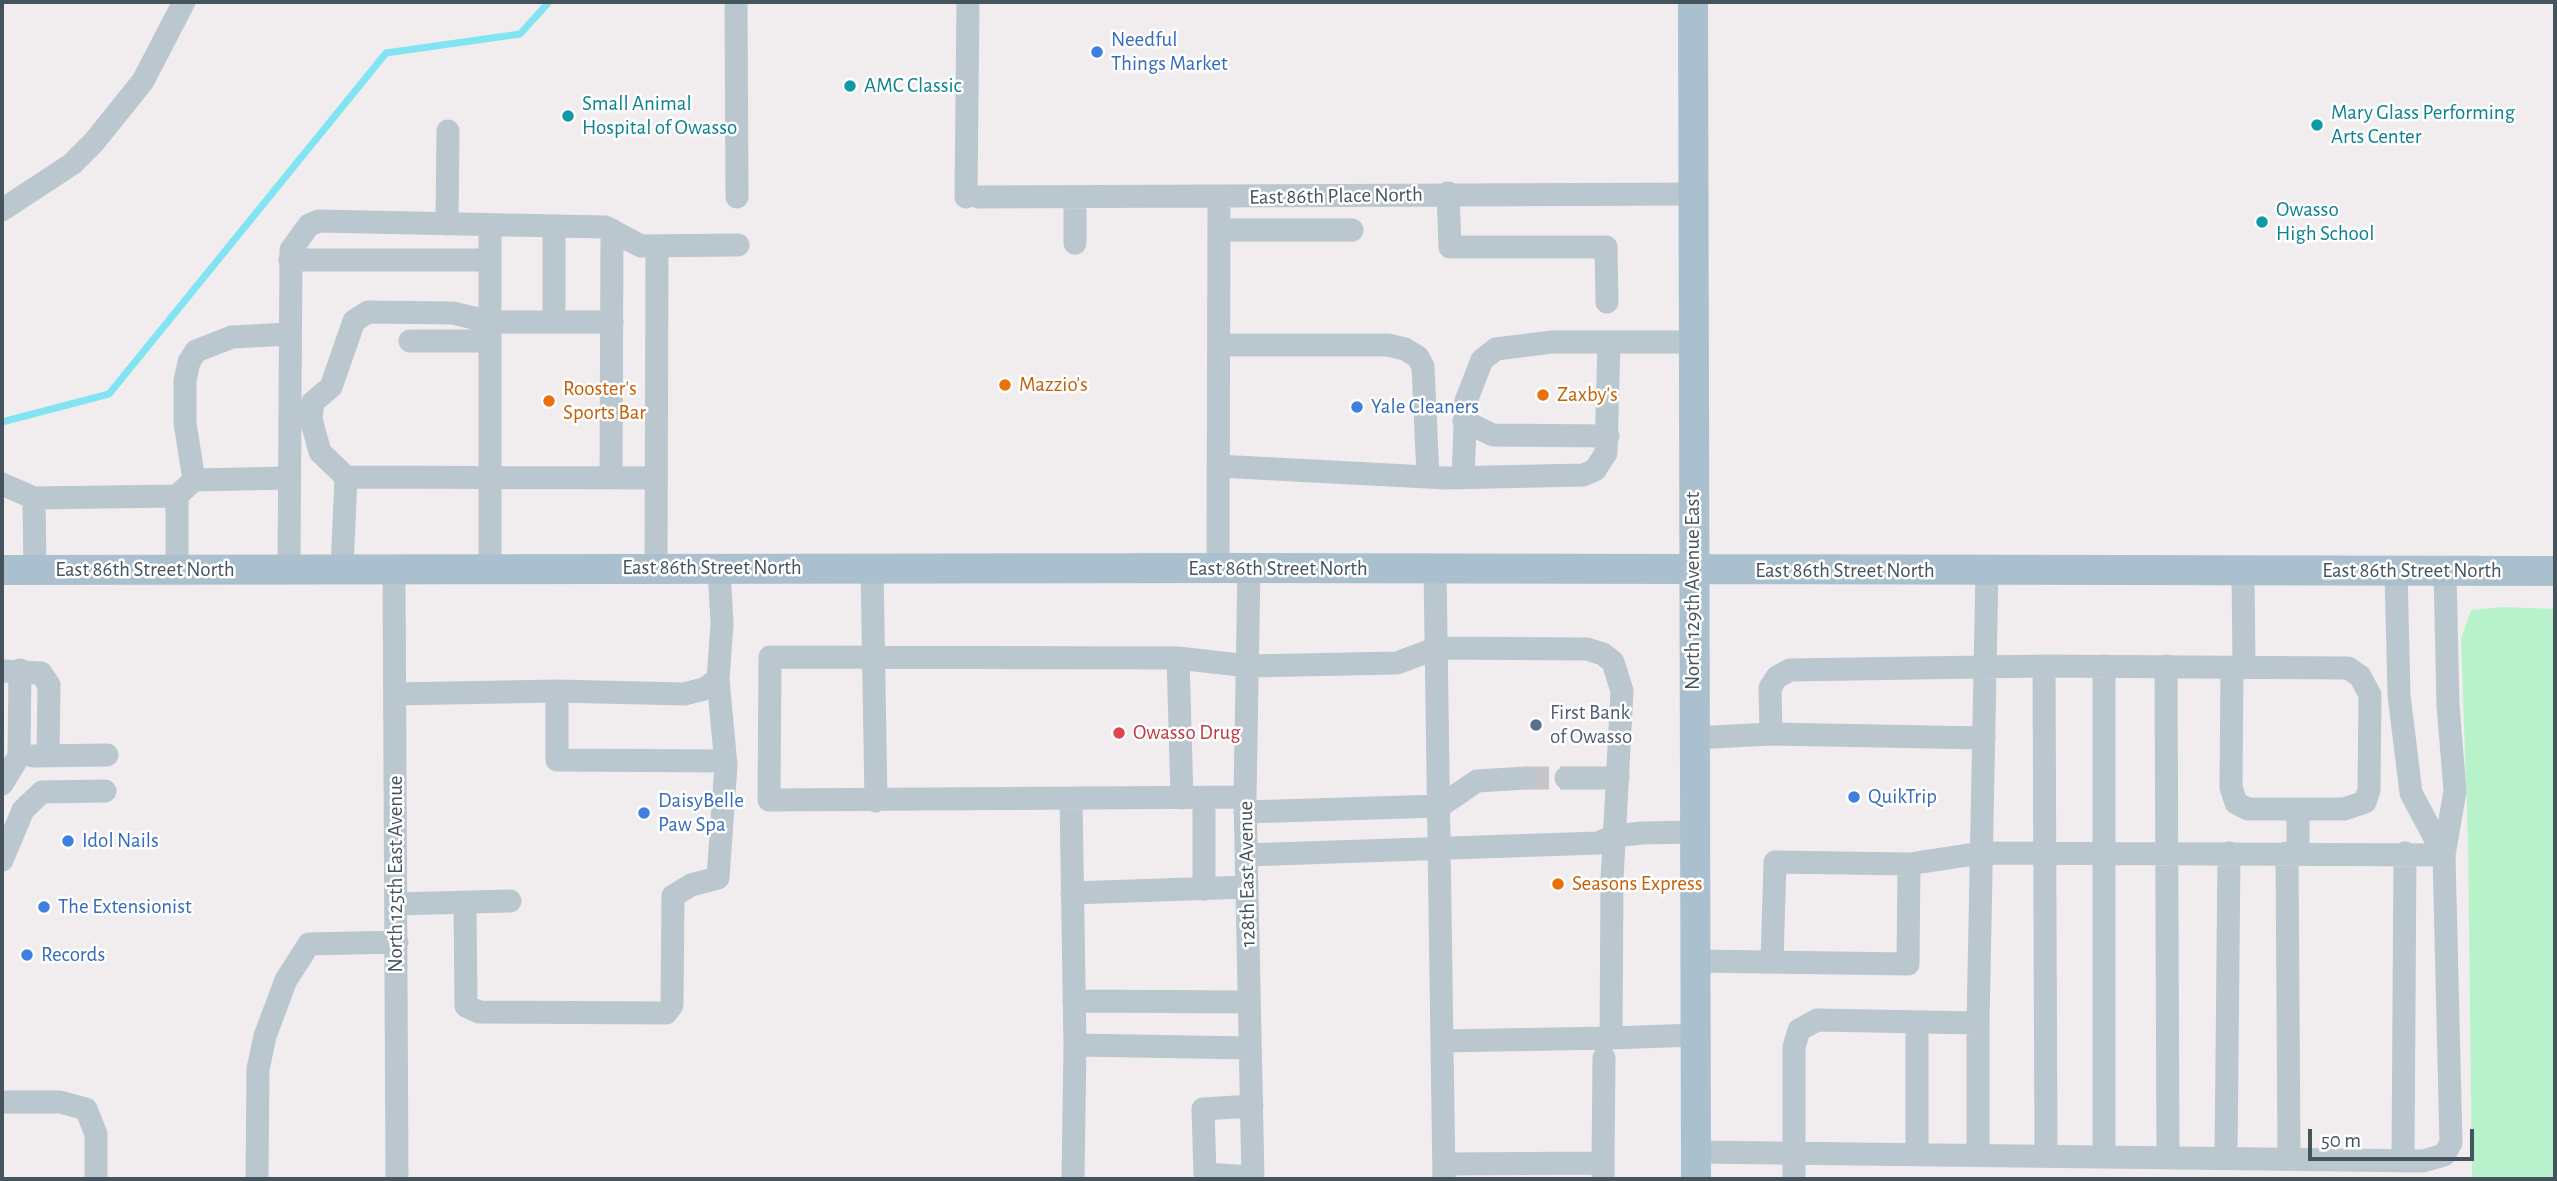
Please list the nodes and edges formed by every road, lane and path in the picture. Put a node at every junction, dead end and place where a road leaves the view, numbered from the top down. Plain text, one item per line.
1 (184, 2) edge
2 (736, 2) edge
3 (968, 2) edge
4 (1693, 2) edge
5 (448, 131) dead end
6 (1448, 193) junction
7 (1694, 194) junction
8 (737, 197) dead end
9 (1075, 197) junction
10 (1219, 198) junction
11 (2, 210) edge
12 (447, 224) junction
13 (491, 225) junction
14 (554, 226) junction
15 (612, 230) junction
16 (1219, 230) junction
17 (1352, 230) dead end
18 (1075, 243) dead end
19 (738, 245) dead end
20 (657, 246) junction
21 (290, 260) junction
22 (491, 260) junction
23 (1607, 302) dead end
24 (554, 322) junction
25 (612, 322) junction
26 (491, 332) junction
27 (289, 334) junction
28 (410, 341) dead end
29 (1693, 342) junction
30 (1609, 343) junction
31 (1219, 345) junction
32 (1464, 421) junction
33 (1608, 436) junction
34 (1218, 466) junction
35 (346, 477) junction
36 (1446, 477) junction
37 (289, 478) junction
38 (490, 478) junction
39 (611, 478) junction
40 (656, 478) junction
41 (2, 484) edge
42 (186, 488) junction
43 (34, 498) junction
44 (656, 568) junction
45 (719, 568) junction
46 (872, 568) junction
47 (1218, 568) junction
48 (1249, 568) junction
49 (177, 569) junction
50 (289, 569) junction
51 (342, 569) junction
52 (394, 569) junction
53 (490, 569) junction
54 (1436, 569) junction
55 (2, 570) edge
56 (35, 570) junction
57 (1693, 571) junction
58 (1987, 571) junction
59 (2243, 571) junction
60 (2396, 571) junction
61 (2445, 571) junction
62 (2555, 571) edge
63 (1437, 648) junction
64 (875, 658) junction
65 (1178, 658) junction
66 (1248, 666) junction
67 (2044, 666) junction
68 (2104, 666) junction
69 (2166, 666) junction
70 (2238, 667) junction
71 (1985, 668) junction
72 (11, 671) edge
73 (718, 679) junction
74 (556, 691) junction
75 (395, 694) junction
76 (1772, 734) junction
77 (1694, 738) junction
78 (1983, 738) junction
79 (107, 755) dead end
80 (19, 756) junction
81 (48, 756) junction
82 (725, 761) junction
83 (1526, 778) tunnel mouth
84 (1566, 778) tunnel mouth
85 (1618, 778) junction
86 (2, 784) edge
87 (105, 790) dead end
88 (1193, 798) junction
89 (1071, 799) junction
90 (876, 801) junction
91 (1245, 805) junction
92 (1440, 806) junction
93 (2298, 809) junction
94 (1694, 832) junction
95 (1615, 836) junction
96 (1441, 846) junction
97 (1981, 853) junction
98 (2105, 853) junction
99 (2168, 853) junction
100 (2229, 853) junction
101 (2293, 853) junction
102 (2404, 853) junction
103 (2046, 854) junction
104 (1246, 855) junction
105 (2444, 855) junction
106 (2, 860) edge
107 (1909, 864) junction
108 (1247, 887) junction
109 (1204, 889) junction
110 (1072, 893) junction
111 (510, 901) dead end
112 (396, 904) junction
113 (465, 904) junction
114 (397, 942) junction
115 (1695, 961) junction
116 (1772, 962) junction
117 (1074, 1001) junction
118 (1249, 1002) junction
119 (1917, 1021) junction
120 (1978, 1023) junction
121 (1695, 1035) junction
122 (1442, 1041) junction
123 (1075, 1045) junction
124 (1250, 1048) junction
125 (1607, 1048) junction
126 (2, 1102) edge
127 (1252, 1106) junction
128 (1794, 1153) junction
129 (1917, 1154) junction
130 (1978, 1155) junction
131 (2046, 1156) junction
132 (2104, 1157) junction
133 (2168, 1158) junction
134 (2226, 1158) junction
135 (2290, 1159) junction
136 (2403, 1161) junction
137 (1696, 1165) edge
138 (1444, 1171) edge
139 (1603, 1171) edge
140 (1253, 1178) edge
141 (96, 1179) edge
142 (257, 1179) edge
143 (397, 1179) edge
144 (1073, 1179) edge
145 (1794, 1179) edge

1 - 11 street
2 - 8 street
3 - 9 street, East 86th Place North
4 - 7 main road, North 129th Avenue East
5 - 12 street
6 - 7 street, East 86th Place North
6 - 10 street, East 86th Place North
6 - 23 street
7 - 29 main road, North 129th Avenue East
9 - 10 street, East 86th Place North
9 - 18 street
10 - 16 street
12 - 13 street
12 - 21 street
13 - 14 street
13 - 22 street
14 - 15 street
14 - 24 street
15 - 20 street
15 - 25 street
16 - 17 street
16 - 31 street
19 - 20 street
20 - 40 street
21 - 22 street
21 - 27 street
22 - 26 street
24 - 25 street
24 - 26 street
25 - 39 street
26 - 28 street
26 - 35 street
26 - 38 street
27 - 37 street
27 - 42 street
29 - 30 street
29 - 57 main road, North 129th Avenue East
30 - 32 street
30 - 33 street
31 - 34 street
31 - 36 street
32 - 33 street
32 - 36 street
33 - 36 street
34 - 36 street
34 - 47 street
35 - 38 street
35 - 51 street
37 - 42 street
37 - 50 street
38 - 39 street
38 - 53 street
39 - 40 street
40 - 44 street
41 - 43 street
42 - 43 street
42 - 49 street
43 - 56 street
44 - 45 main road, East 86th Street North
44 - 53 main road, East 86th Street North
45 - 46 main road, East 86th Street North
45 - 73 street
46 - 47 main road, East 86th Street North
46 - 64 street
47 - 48 main road, East 86th Street North
48 - 54 main road, East 86th Street North
48 - 66 street, 128th East Avenue
49 - 50 main road, East 86th Street North
49 - 56 main road, East 86th Street North
50 - 51 main road, East 86th Street North
51 - 52 main road, East 86th Street North
52 - 53 main road, East 86th Street North
52 - 75 street, North 125th East Avenue
54 - 57 main road, East 86th Street North
54 - 63 street
55 - 56 main road, East 86th Street North
57 - 58 main road, East 86th Street North
57 - 77 main road, North 129th Avenue East
58 - 59 main road, East 86th Street North
58 - 71 street
59 - 60 main road, East 86th Street North
59 - 70 street
60 - 61 main road, East 86th Street North
60 - 105 street
61 - 62 main road, East 86th Street North
61 - 105 street
63 - 66 street
63 - 85 street
63 - 92 street
64 - 65 street
64 - 90 street
64 - 90 street
65 - 66 street
65 - 88 street
66 - 91 street, 128th East Avenue
67 - 68 street
67 - 71 street
67 - 103 street
68 - 69 street
68 - 98 street
69 - 70 street
69 - 99 street
70 - 93 street
70 - 93 street
71 - 76 street
71 - 78 street
72 - 80 street
72 - 81 street
73 - 74 street
73 - 82 street
74 - 75 street
74 - 82 street
75 - 112 street, North 125th East Avenue
76 - 77 street
76 - 78 street
77 - 94 main road, North 129th Avenue East
78 - 97 street
79 - 81 street
80 - 81 street
80 - 86 street
82 - 113 street
83 - 92 street
84 - 85 street
85 - 95 street
87 - 106 street
88 - 89 street
88 - 91 street
88 - 109 street
89 - 90 street
89 - 110 street
91 - 92 street
91 - 104 street, 128th East Avenue
92 - 96 street
93 - 101 street
94 - 95 street
94 - 115 main road, North 129th Avenue East
95 - 96 street
95 - 125 street
96 - 104 street
96 - 122 street
97 - 103 street
97 - 107 street
97 - 120 street
98 - 99 street
98 - 103 street
98 - 132 street
99 - 100 street
99 - 133 street
100 - 101 street
100 - 134 street
101 - 102 street
101 - 135 street
102 - 105 street
102 - 136 street
103 - 131 street
104 - 108 street, 128th East Avenue
105 - 136 street
107 - 116 street
107 - 116 street
108 - 109 street
108 - 118 street, 128th East Avenue
109 - 110 street
110 - 117 street
111 - 113 street
112 - 113 street
112 - 114 street, North 125th East Avenue
114 - 142 street
114 - 143 street, North 125th East Avenue
115 - 116 street
115 - 121 main road, North 129th Avenue East
117 - 118 street
117 - 123 street
118 - 124 street, 128th East Avenue
119 - 120 street
119 - 128 street
119 - 129 street
120 - 130 street
121 - 125 street
121 - 137 main road, North 129th Avenue East
122 - 125 street
122 - 138 street
123 - 124 street
123 - 144 street
124 - 127 street, 128th East Avenue
125 - 139 street
126 - 141 street
127 - 140 street, 128th East Avenue
127 - 140 street
128 - 129 street
128 - 137 street
128 - 145 street
129 - 130 street
130 - 131 street
131 - 132 street
132 - 133 street
133 - 134 street
134 - 135 street
135 - 136 street
138 - 139 street

